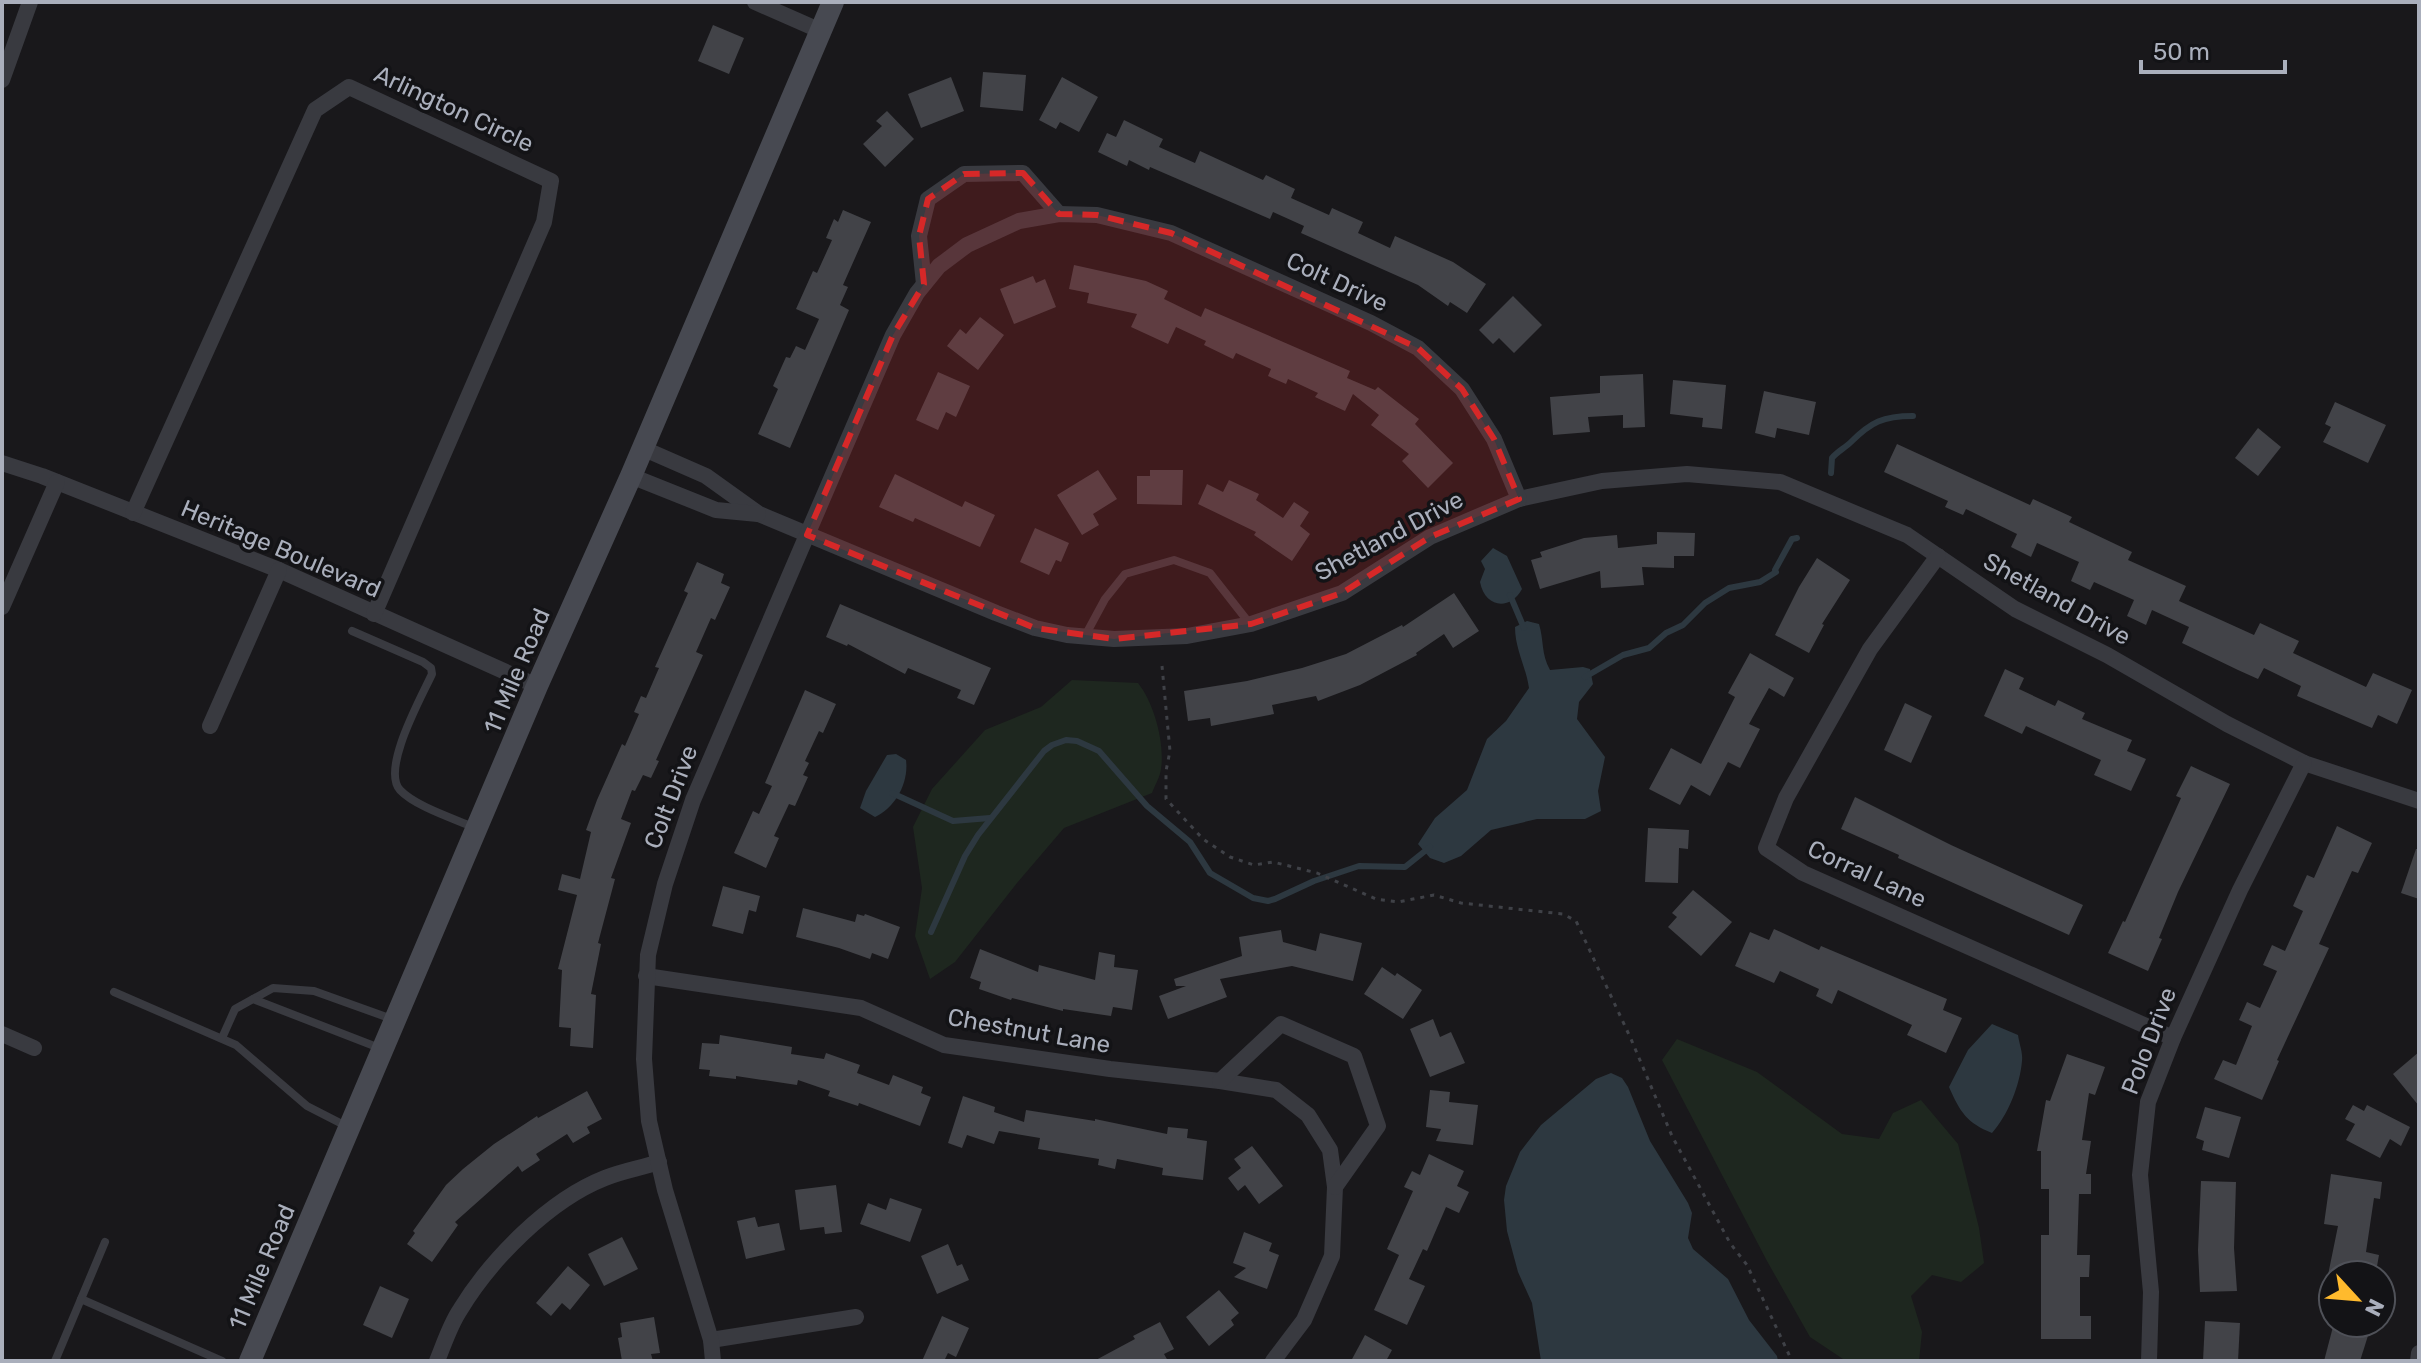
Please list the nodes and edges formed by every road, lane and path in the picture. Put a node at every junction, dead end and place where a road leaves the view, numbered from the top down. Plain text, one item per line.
1 (30, 2) edge
2 (755, 2) edge
3 (833, 2) edge
4 (821, 31) junction
5 (2, 80) edge
6 (1059, 214) junction
7 (924, 284) junction
8 (642, 448) junction
9 (2, 463) edge
10 (631, 476) junction
11 (57, 482) junction
12 (1519, 499) junction
13 (133, 513) junction
14 (759, 514) junction
15 (807, 535) junction
16 (1938, 556) junction
17 (279, 570) junction
18 (2, 607) edge
19 (374, 614) junction
20 (1250, 625) junction
21 (352, 631) dead end
22 (1085, 636) junction
23 (1162, 666) dead end
24 (537, 686) junction
25 (210, 726) dead end
26 (2304, 763) junction
27 (2419, 801) edge
28 (477, 829) junction
29 (646, 976) junction
30 (114, 992) dead end
31 (253, 999) junction
32 (396, 1021) junction
33 (2, 1034) edge
34 (222, 1038) junction
35 (2173, 1038) junction
36 (34, 1048) dead end
37 (384, 1050) junction
38 (1220, 1081) junction
39 (350, 1128) junction
40 (659, 1162) junction
41 (1335, 1187) junction
42 (105, 1242) dead end
43 (81, 1299) junction
44 (856, 1317) dead end
45 (711, 1340) junction
46 (2419, 1353) edge
47 (55, 1361) edge
48 (222, 1361) edge
49 (250, 1361) edge
50 (437, 1361) edge
51 (713, 1361) edge
52 (1273, 1361) edge
53 (1792, 1361) edge
54 (2149, 1361) edge
55 (2418, 1361) edge

1 - 5 street
2 - 4 street
3 - 4 street, 11 Mile Road
4 - 8 street, 11 Mile Road
6 - 7 street, Colt Drive
6 - 7 street
6 - 12 street, Colt Drive
7 - 15 street, Colt Drive
8 - 10 street, 11 Mile Road
8 - 14 street, Shetland Drive
9 - 11 street, Heritage Boulevard
10 - 14 street, Shetland Drive
10 - 24 street, 11 Mile Road
11 - 13 street, Heritage Boulevard
11 - 18 street
12 - 16 street, Shetland Drive
12 - 20 street, Shetland Drive
13 - 17 street, Heritage Boulevard
13 - 19 street, Arlington Circle
14 - 15 street, Shetland Drive
15 - 22 street, Shetland Drive
15 - 29 street, Colt Drive
16 - 26 street, Shetland Drive
16 - 35 street, Corral Lane
17 - 19 street, Heritage Boulevard
17 - 25 street
19 - 24 street, Heritage Boulevard
20 - 22 street, Shetland Drive
20 - 22 lane
21 - 28 lane
23 - 53 path
24 - 28 street, 11 Mile Road
26 - 27 street, Shetland Drive
26 - 35 street, Polo Drive
28 - 32 street, 11 Mile Road
29 - 38 street, Chestnut Lane
29 - 40 street, Colt Drive
30 - 34 lane
31 - 32 lane
31 - 34 lane
31 - 37 lane
32 - 37 street, 11 Mile Road
33 - 36 street
34 - 39 lane
35 - 54 street, Polo Drive
37 - 39 street, 11 Mile Road
38 - 41 street, Chestnut Lane
38 - 41 street
39 - 49 street, 11 Mile Road
40 - 45 street, Colt Drive
40 - 50 street
41 - 52 street, Chestnut Lane
42 - 43 lane
43 - 47 lane
43 - 48 lane
44 - 45 street
45 - 51 street, Colt Drive
46 - 55 street

